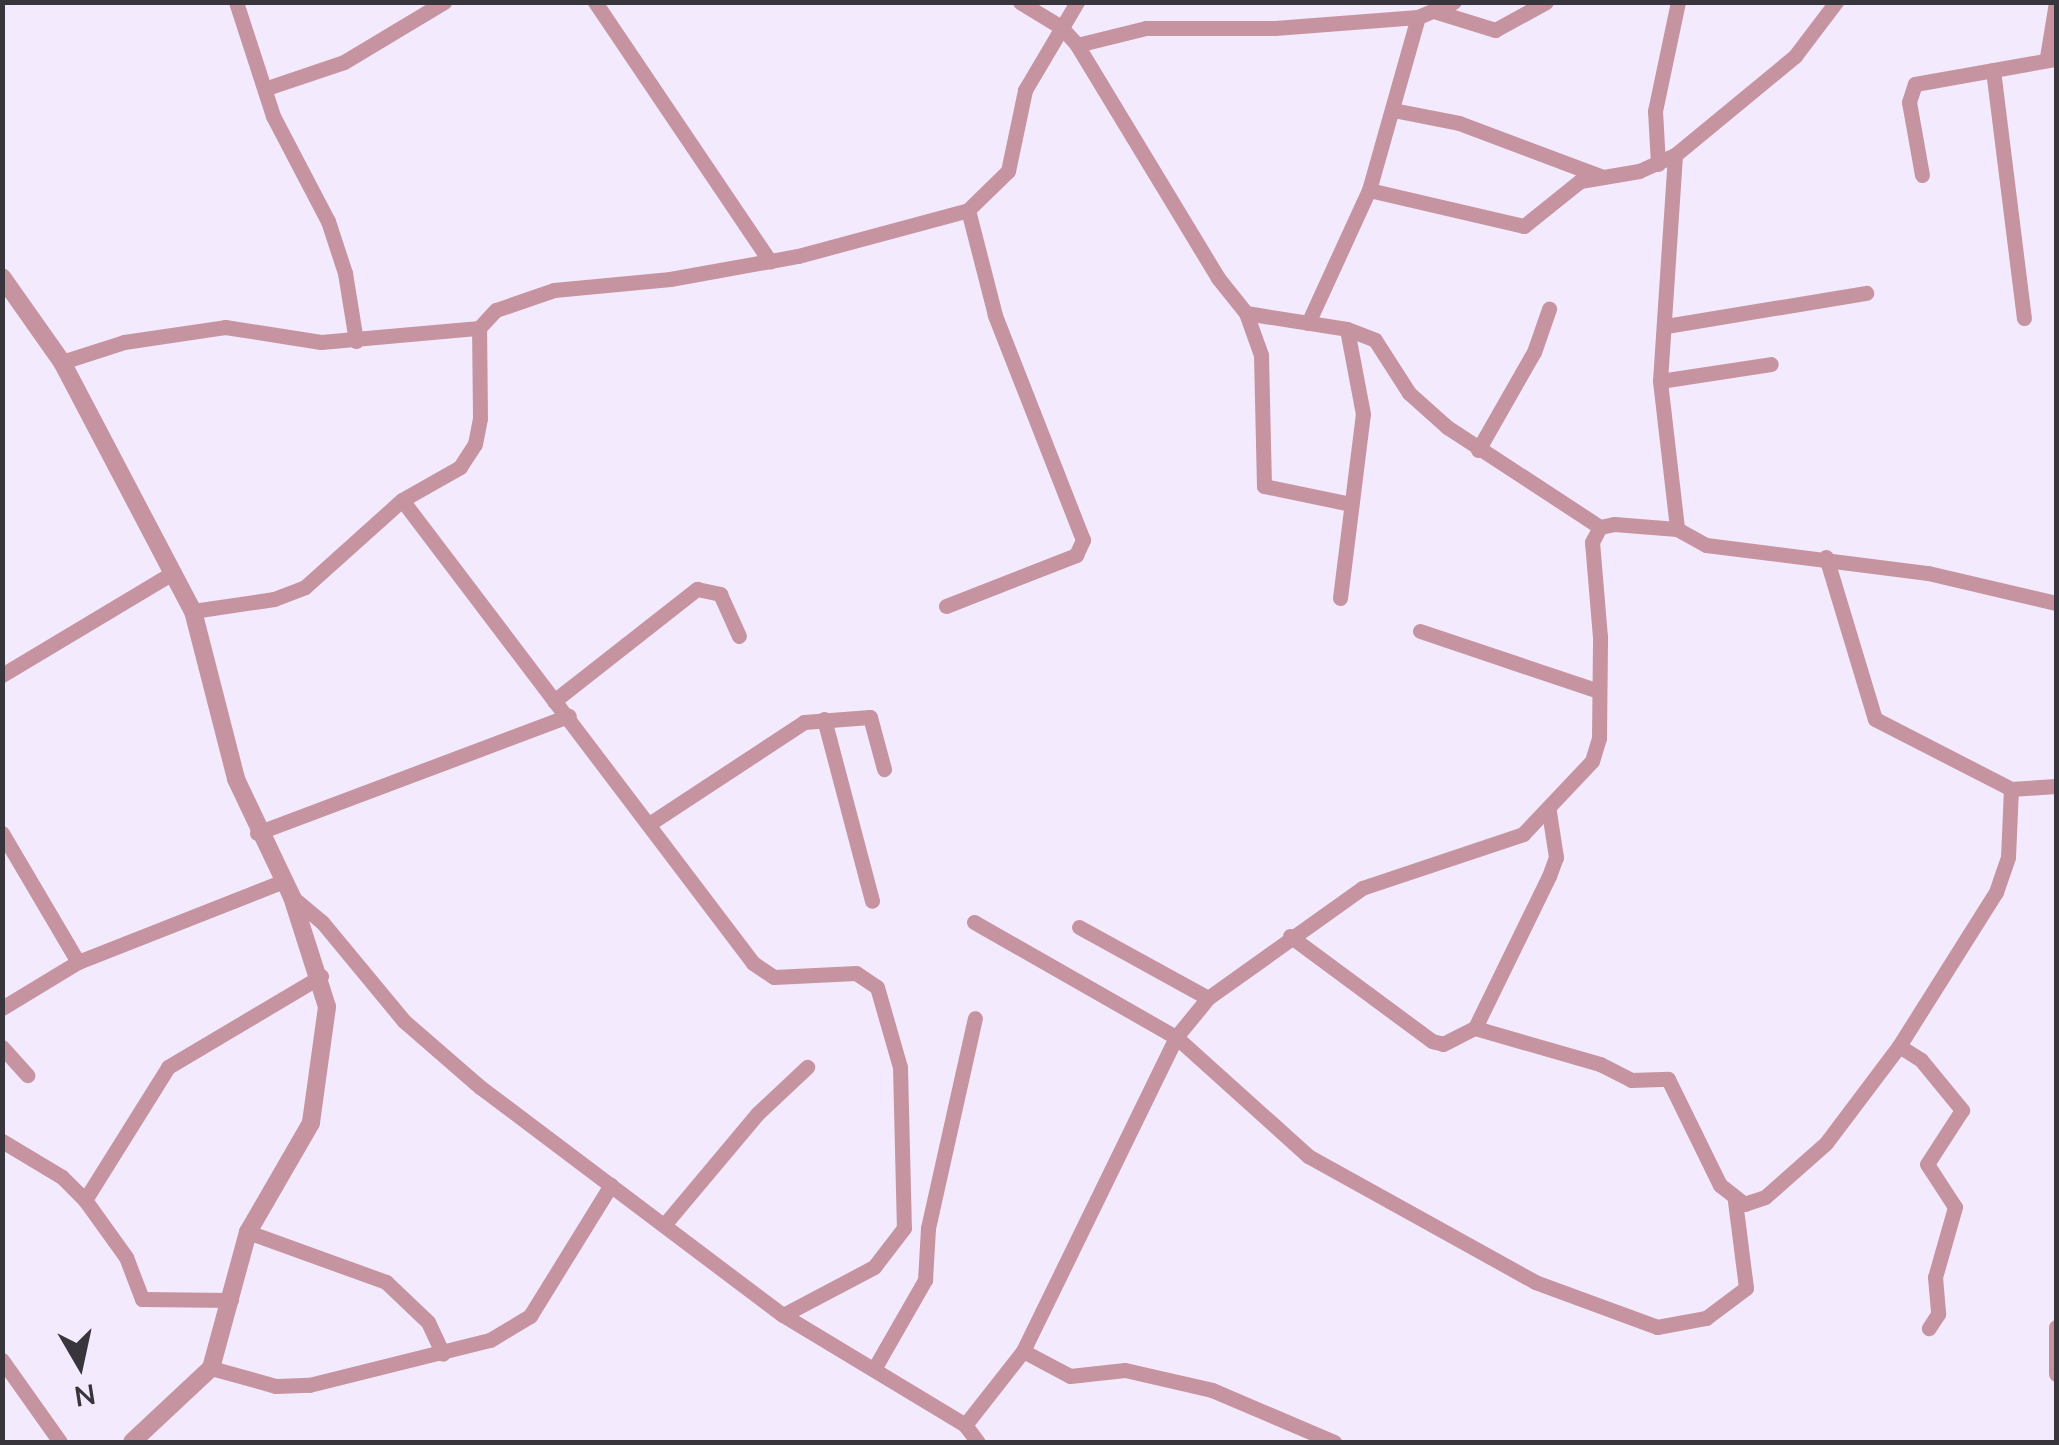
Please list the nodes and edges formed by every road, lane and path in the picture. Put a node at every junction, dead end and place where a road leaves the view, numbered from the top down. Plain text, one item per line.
1 (236, 2) edge
2 (444, 2) edge
3 (596, 2) edge
4 (1020, 2) edge
5 (1077, 2) edge
6 (1454, 2) edge
7 (1546, 2) edge
8 (1678, 2) edge
9 (1836, 2) edge
10 (2056, 2) edge
11 (1438, 12) junction
12 (1418, 17) junction
13 (1061, 27) junction
14 (1077, 46) junction
15 (2052, 58) edge
16 (1993, 70) junction
17 (267, 88) junction
18 (1392, 110) junction
19 (1675, 155) junction
20 (1658, 164) junction
21 (1922, 175) dead end
22 (1600, 176) junction
23 (1369, 190) junction
24 (968, 210) junction
25 (770, 261) junction
26 (2, 277) edge
27 (1866, 293) dead end
28 (1549, 309) dead end
29 (1246, 313) junction
30 (2024, 318) dead end
31 (1308, 323) junction
32 (1666, 326) junction
33 (478, 328) junction
34 (1348, 329) junction
35 (356, 341) junction
36 (62, 362) junction
37 (1771, 364) dead end
38 (1660, 381) junction
39 (1478, 450) junction
40 (402, 500) junction
41 (1351, 504) junction
42 (1600, 528) junction
43 (1677, 529) junction
44 (1826, 557) junction
45 (174, 572) junction
46 (1340, 598) dead end
47 (2056, 603) edge
48 (946, 606) dead end
49 (192, 611) junction
50 (1420, 631) dead end
51 (739, 636) dead end
52 (2, 674) edge
53 (1598, 692) junction
54 (554, 701) junction
55 (569, 716) junction
56 (824, 719) junction
57 (884, 768) dead end
58 (2056, 786) edge
59 (2011, 789) junction
60 (1549, 812) junction
61 (652, 822) junction
62 (2, 833) edge
63 (257, 833) junction
64 (288, 889) junction
65 (872, 901) dead end
66 (974, 922) dead end
67 (1078, 926) dead end
68 (1290, 936) junction
69 (78, 962) junction
70 (321, 976) junction
71 (1208, 998) junction
72 (2, 1008) edge
73 (975, 1018) dead end
74 (1474, 1028) junction
75 (1176, 1037) junction
76 (1899, 1046) junction
77 (2, 1047) edge
78 (807, 1067) dead end
79 (27, 1075) dead end
80 (2, 1141) edge
81 (610, 1185) junction
82 (85, 1200) junction
83 (1735, 1201) junction
84 (664, 1225) junction
85 (248, 1232) junction
86 (231, 1300) junction
87 (783, 1315) junction
88 (2056, 1327) edge
89 (1929, 1328) dead end
90 (1023, 1351) junction
91 (443, 1354) junction
92 (2, 1360) edge
93 (211, 1368) junction
94 (874, 1369) junction
95 (2056, 1374) edge
96 (965, 1426) junction
97 (60, 1442) edge
98 (132, 1442) edge
99 (978, 1442) edge
100 (1334, 1442) edge

1 - 17 street
2 - 17 street
3 - 25 street
4 - 13 street
5 - 13 street
6 - 11 street
7 - 11 street
8 - 20 street
9 - 19 street
10 - 15 street
11 - 12 street
12 - 14 street
12 - 18 street
13 - 14 street
13 - 24 street
14 - 29 street
15 - 16 street
16 - 21 street
16 - 30 street
17 - 35 street
18 - 22 street
18 - 23 street
19 - 20 street
19 - 32 street
20 - 22 street
22 - 23 street
23 - 31 street
24 - 25 street
24 - 48 street
25 - 33 street
26 - 36 street
27 - 32 street
28 - 39 street
29 - 31 street
29 - 41 street
31 - 34 street
32 - 38 street
33 - 35 street
33 - 40 street
34 - 39 street
34 - 41 street
35 - 36 street
36 - 45 street
37 - 38 street
38 - 43 street
39 - 42 street
40 - 49 street
40 - 54 street
41 - 46 street
42 - 43 street
42 - 53 street
43 - 44 street
44 - 47 street
44 - 59 street
45 - 49 street
45 - 52 street
49 - 63 street
50 - 53 street
51 - 54 street
53 - 60 street
54 - 55 street
55 - 61 street
55 - 63 street
56 - 57 street
56 - 61 street
56 - 65 street
58 - 59 street
59 - 76 street
60 - 68 street
60 - 74 street
61 - 87 street
62 - 69 street
63 - 64 street
64 - 69 street
64 - 70 street
64 - 81 street
66 - 75 street
67 - 71 street
68 - 71 street
68 - 74 street
69 - 72 street
70 - 82 street
70 - 85 street
71 - 75 street
73 - 94 street
74 - 83 street
75 - 83 street
75 - 90 street
76 - 83 street
76 - 89 street
77 - 79 street
78 - 84 street
80 - 82 street
81 - 84 street
81 - 91 street
82 - 86 street
84 - 87 street
85 - 86 street
85 - 91 street
86 - 93 street
87 - 94 street
88 - 95 street
90 - 96 street
90 - 100 street
91 - 93 street
92 - 97 street
93 - 98 street
94 - 96 street
96 - 99 street

